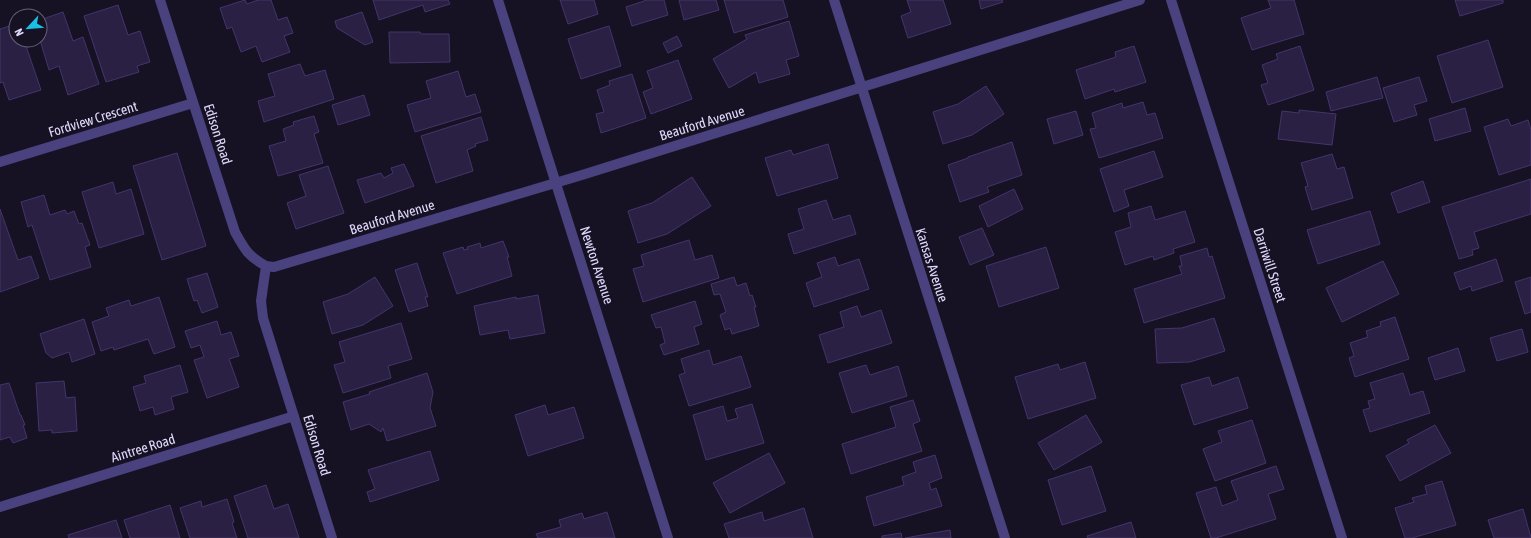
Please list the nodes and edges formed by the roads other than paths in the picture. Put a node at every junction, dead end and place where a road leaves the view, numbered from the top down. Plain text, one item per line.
1 (160, 0) edge
2 (498, 0) edge
3 (834, 0) edge
4 (1140, 0) edge
5 (1171, 0) edge
6 (861, 87) junction
7 (193, 103) junction
8 (0, 162) edge
9 (556, 183) junction
10 (268, 267) junction
11 (294, 416) junction
12 (0, 507) edge
13 (332, 538) edge
14 (668, 538) edge
15 (1005, 538) edge
16 (1342, 538) edge

1 - 7 street, Edison Road
2 - 9 street, Newton Avenue
3 - 6 street, Kansas Avenue
4 - 6 street, Beauford Avenue
5 - 16 street, Darriwill Street
6 - 9 street, Beauford Avenue
6 - 15 street, Kansas Avenue
7 - 8 street, Fordview Crescent
7 - 10 street, Edison Road
9 - 10 street, Beauford Avenue
9 - 14 street, Newton Avenue
10 - 11 street, Edison Road
11 - 12 street, Aintree Road
11 - 13 street, Edison Road

